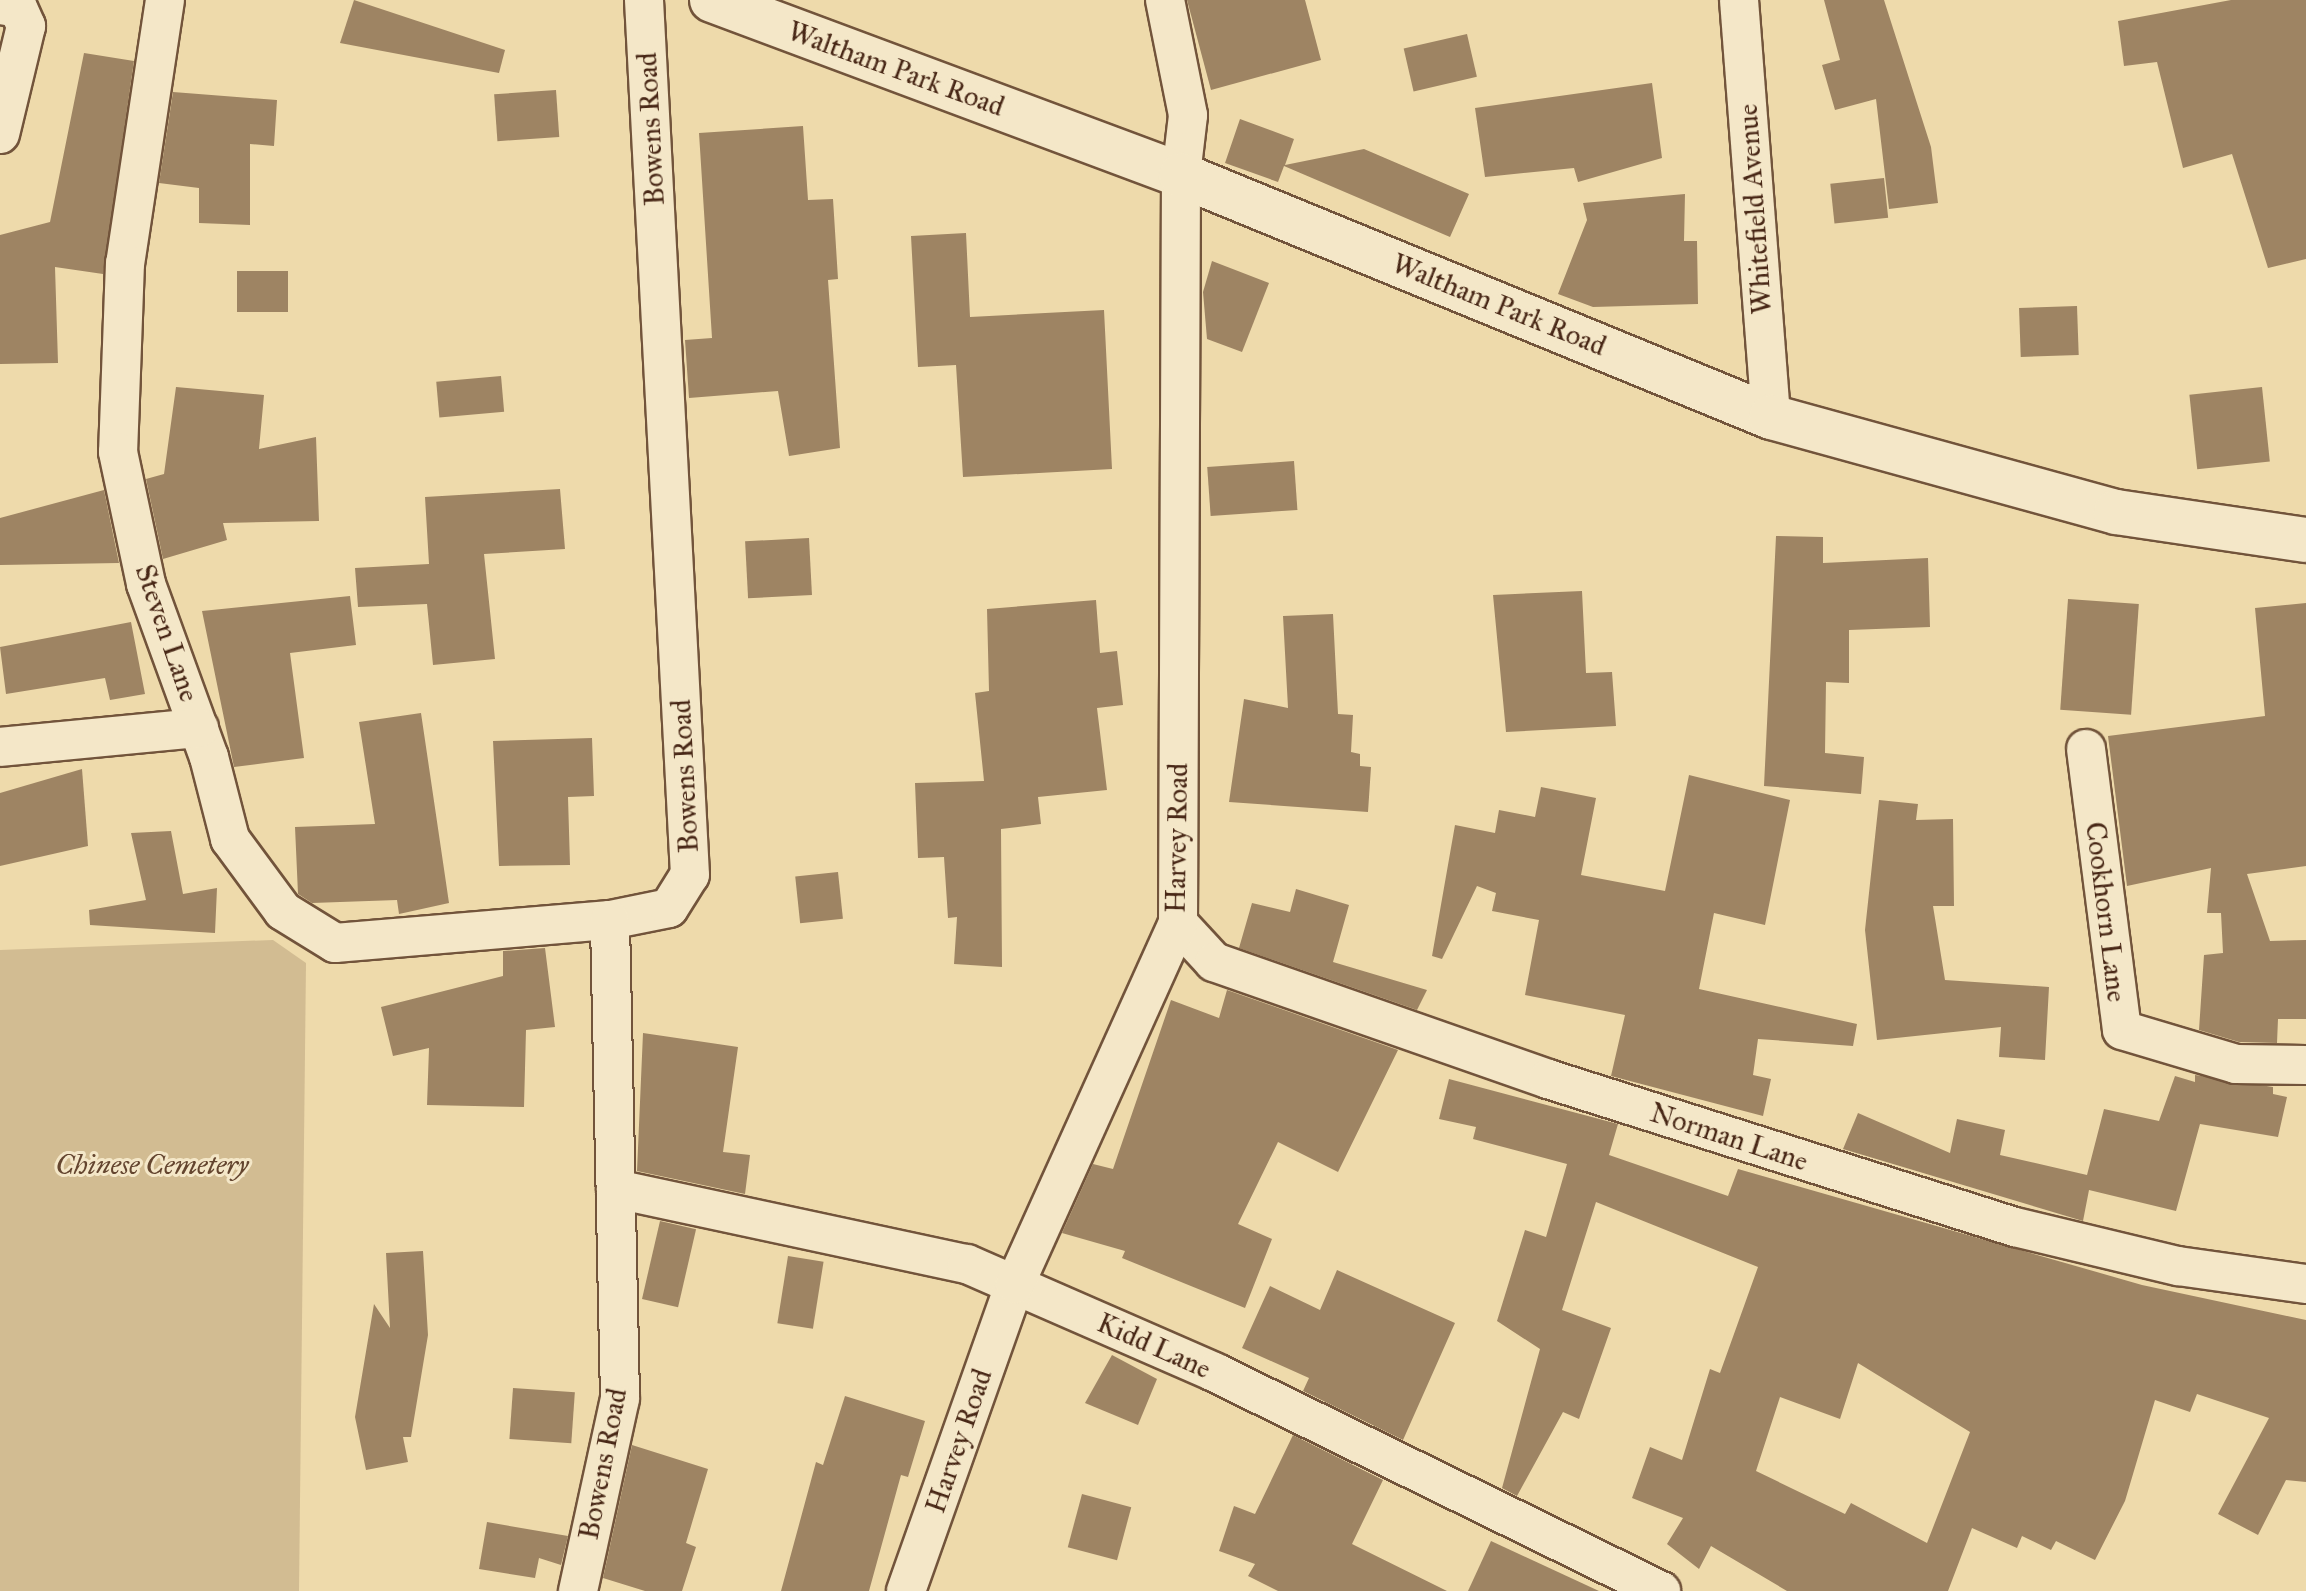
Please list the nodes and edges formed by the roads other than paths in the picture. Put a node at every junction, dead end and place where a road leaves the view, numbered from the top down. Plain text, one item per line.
1 (165, 0) edge
2 (644, 0) edge
3 (712, 0) edge
4 (1165, 0) edge
5 (1739, 0) edge
6 (0, 5) edge
7 (0, 134) edge
8 (1181, 175) junction
9 (1771, 417) junction
10 (2306, 540) edge
11 (199, 728) junction
12 (0, 747) edge
13 (2086, 749) dead end
14 (610, 920) junction
15 (1178, 923) junction
16 (2306, 1065) edge
17 (616, 1189) junction
18 (1015, 1284) junction
19 (2306, 1284) edge
20 (578, 1591) edge
21 (906, 1591) edge
22 (1661, 1591) edge

1 - 11 street, Steven Lane
2 - 14 street, Bowens Road
3 - 8 main road, Waltham Park Road
4 - 8 street, Harvey Road
5 - 9 street, Whitefield Avenue
6 - 7 street
8 - 9 main road, Waltham Park Road
8 - 15 street, Harvey Road
9 - 10 main road, Waltham Park Road
11 - 12 street
11 - 14 street, Steven Lane
13 - 16 street, Cookhorn Lane
14 - 17 street, Bowens Road
15 - 18 street, Harvey Road
15 - 19 street, Norman Lane
17 - 18 street, Kidd Lane
17 - 20 street, Bowens Road
18 - 21 street, Harvey Road
18 - 22 street, Kidd Lane

